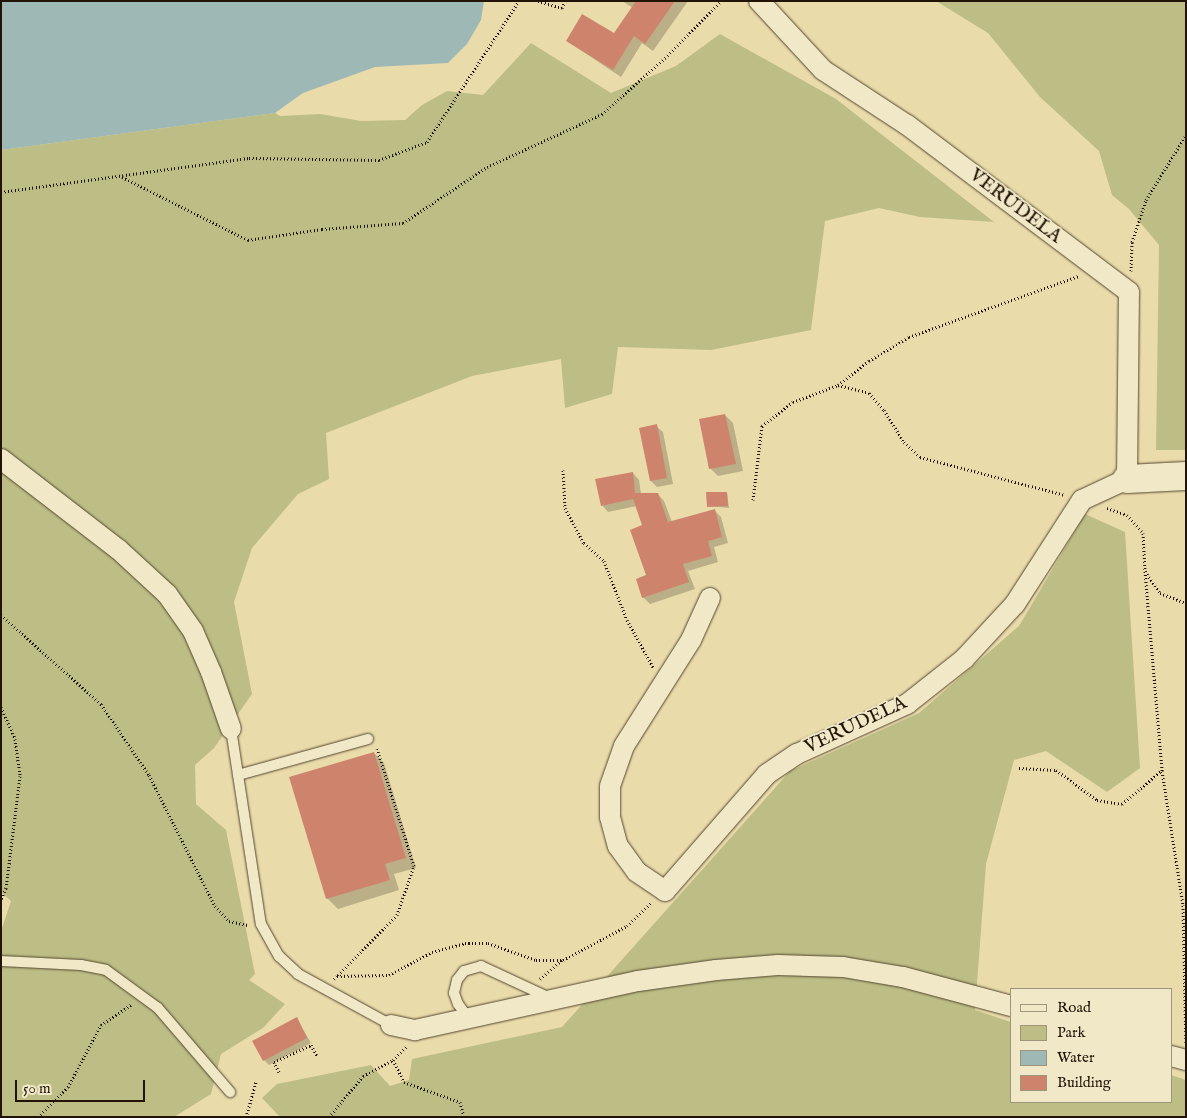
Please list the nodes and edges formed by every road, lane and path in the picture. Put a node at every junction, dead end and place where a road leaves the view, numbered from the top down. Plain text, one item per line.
1 (519, 1) edge
2 (538, 1) edge
3 (565, 1) edge
4 (720, 1) edge
5 (760, 1) edge
6 (1186, 135) edge
7 (122, 178) junction
8 (1, 192) edge
9 (1097, 269) junction
10 (1129, 292) junction
11 (838, 385) junction
12 (1, 458) edge
13 (563, 470) dead end
14 (1186, 476) edge
15 (1127, 479) junction
16 (753, 500) dead end
17 (1082, 500) junction
18 (1145, 571) junction
19 (710, 598) dead end
20 (1186, 603) edge
21 (1, 615) edge
22 (663, 685) junction
23 (1, 707) edge
24 (230, 729) joint
25 (368, 739) joint
26 (1019, 768) dead end
27 (1162, 771) junction
28 (238, 775) junction
29 (665, 891) junction
30 (1, 899) edge
31 (261, 924) junction
32 (563, 960) junction
33 (1, 961) edge
34 (337, 976) junction
35 (324, 988) junction
36 (530, 988) junction
37 (553, 999) junction
38 (1010, 1006) edge
39 (158, 1008) junction
40 (469, 1019) junction
41 (391, 1026) joint
42 (415, 1030) junction
43 (1186, 1044) edge
44 (317, 1056) dead end
45 (1172, 1056) edge
46 (393, 1060) junction
47 (1186, 1060) edge
48 (279, 1072) dead end
49 (256, 1082) dead end
50 (230, 1092) dead end
51 (38, 1117) edge
52 (246, 1117) edge
53 (329, 1117) edge
54 (464, 1117) edge

1 - 7 path
2 - 3 path
4 - 7 path
5 - 9 street, VERUDELA
6 - 10 path
7 - 8 path
9 - 10 street, VERUDELA
9 - 11 path
10 - 15 street
11 - 16 path
11 - 17 path
12 - 24 street
13 - 22 path
14 - 15 street
15 - 17 street
17 - 18 path
17 - 29 street, VERUDELA
18 - 20 path
18 - 27 path
19 - 22 street
21 - 31 path
22 - 29 street
23 - 30 path
24 - 28 lane
25 - 28 lane
25 - 34 path
26 - 27 path
27 - 43 path
28 - 31 lane
29 - 32 path
31 - 35 lane
32 - 34 path
32 - 36 path
33 - 39 lane
34 - 35 path
35 - 41 lane
36 - 37 lane
36 - 40 lane
37 - 38 street
37 - 40 street
39 - 50 lane
39 - 51 path
40 - 42 street
41 - 42 street
42 - 46 path
44 - 48 path
45 - 47 street
46 - 53 path
46 - 54 path
49 - 52 path

